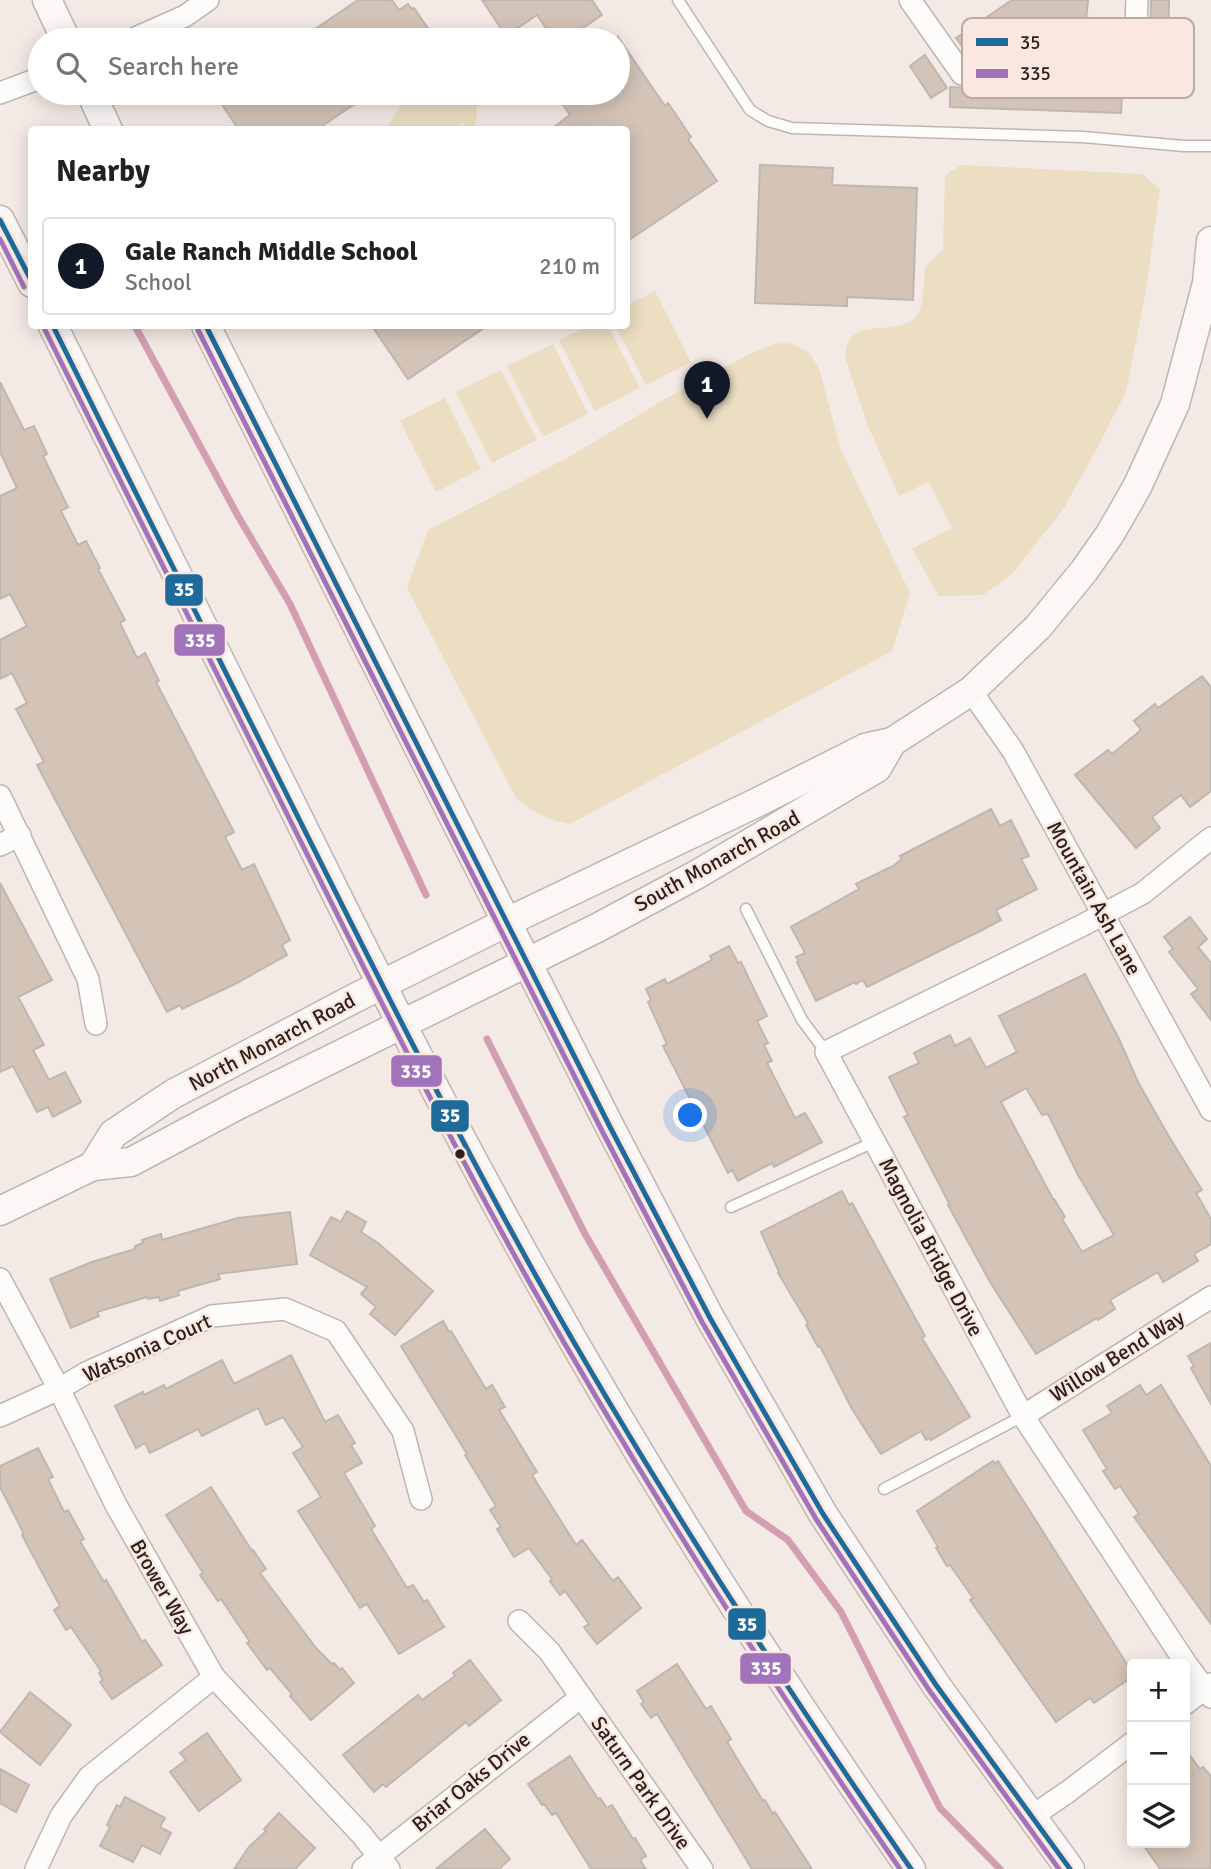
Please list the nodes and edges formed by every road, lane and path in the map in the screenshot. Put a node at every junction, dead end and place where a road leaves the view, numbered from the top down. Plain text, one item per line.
1 (47, 0) edge
2 (208, 0) edge
3 (678, 0) edge
4 (910, 0) edge
5 (1137, 0) edge
6 (1136, 18) edge
7 (60, 28) edge
8 (158, 28) edge
9 (962, 74) edge
10 (28, 82) edge
11 (0, 93) edge
12 (97, 105) edge
13 (106, 126) edge
14 (1211, 146) edge
15 (0, 220) edge
16 (1211, 241) edge
17 (28, 276) edge
18 (54, 329) edge
19 (207, 329) edge
20 (971, 691) junction
21 (892, 742) junction
22 (0, 796) edge
23 (20, 835) junction
24 (1211, 838) edge
25 (0, 845) edge
26 (746, 909) dead end
27 (1103, 913) junction
28 (507, 922) junction
29 (527, 962) junction
30 (382, 985) junction
31 (96, 1024) dead end
32 (402, 1024) junction
33 (826, 1052) junction
34 (1211, 1110) edge
35 (874, 1142) junction
36 (93, 1166) junction
37 (731, 1207) dead end
38 (0, 1211) edge
39 (0, 1279) edge
40 (1211, 1297) edge
41 (59, 1389) junction
42 (0, 1416) edge
43 (1023, 1416) junction
44 (884, 1489) dead end
45 (421, 1499) dead end
46 (519, 1621) dead end
47 (214, 1677) junction
48 (1209, 1690) edge
49 (581, 1698) junction
50 (1190, 1701) edge
51 (1127, 1747) edge
52 (1031, 1817) junction
53 (377, 1865) edge
54 (36, 1869) edge
55 (702, 1869) edge
56 (911, 1869) edge
57 (1070, 1869) edge

1 - 7 main road
2 - 8 street
3 - 14 lane
4 - 9 street
5 - 6 street
10 - 11 street
12 - 13 main road
15 - 17 main road
16 - 20 main road, South Monarch Road
18 - 30 main road
19 - 28 main road
20 - 21 main road, South Monarch Road
20 - 27 street, Mountain Ash Lane
21 - 28 main road, South Monarch Road
21 - 29 main road, South Monarch Road
22 - 23 street
23 - 25 street
23 - 31 street
24 - 27 street
26 - 33 lane
27 - 33 street
27 - 34 street, Mountain Ash Lane
28 - 29 main road
28 - 30 main road, North Monarch Road
29 - 32 main road, North Monarch Road
29 - 52 main road
30 - 32 main road
30 - 36 main road, North Monarch Road
32 - 36 main road, North Monarch Road
32 - 56 main road
33 - 35 street, Magnolia Bridge Drive
35 - 37 lane
35 - 43 street, Magnolia Bridge Drive
36 - 38 main road, North Monarch Road
39 - 41 street, Brower Way
40 - 43 street, Willow Bend Way
41 - 42 street, Watsonia Court
41 - 45 street, Watsonia Court
41 - 47 street, Brower Way
43 - 44 lane
43 - 48 street, Magnolia Bridge Drive
46 - 49 street, Saturn Park Drive
47 - 53 street, Brower Way
47 - 54 street
48 - 50 street
49 - 53 street, Briar Oaks Drive
49 - 55 street, Saturn Park Drive
51 - 52 street
52 - 57 main road

